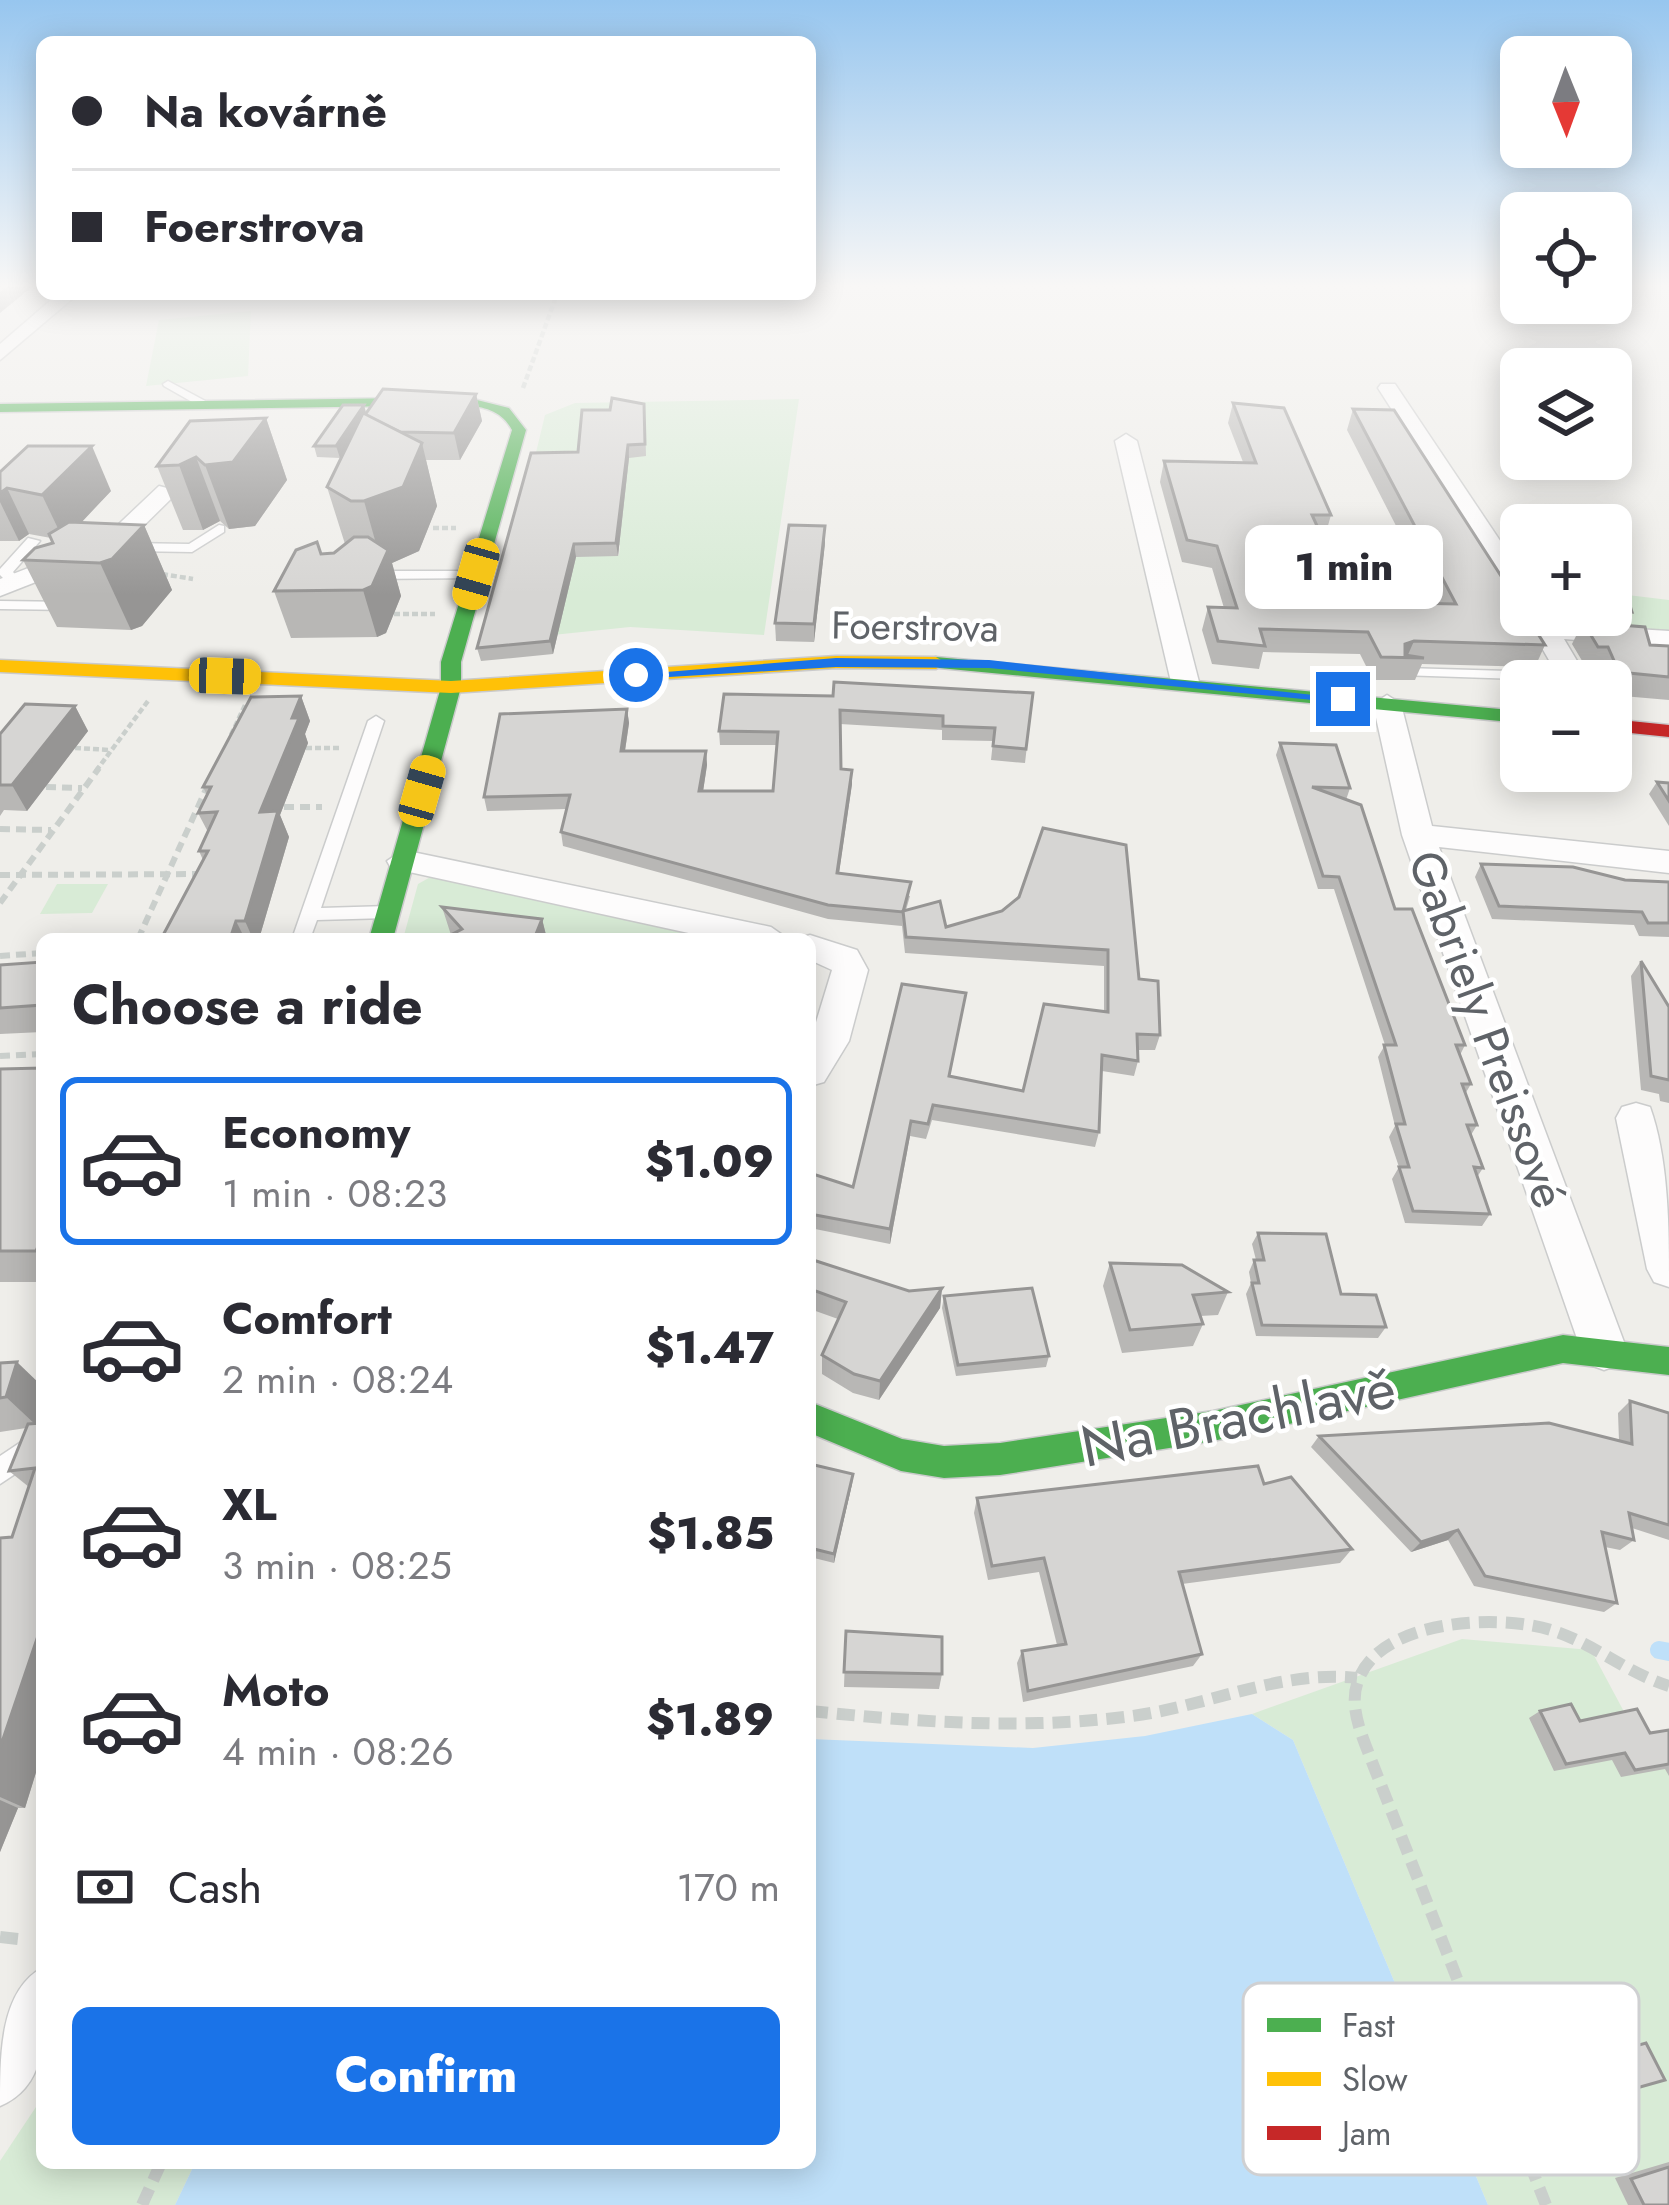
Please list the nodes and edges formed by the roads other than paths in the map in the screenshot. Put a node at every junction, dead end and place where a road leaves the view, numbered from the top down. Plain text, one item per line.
1 (178, 390) edge
2 (1389, 390) edge
3 (205, 405) junction
4 (0, 408) edge
5 (1126, 441) dead end
6 (167, 490) edge
7 (219, 530) dead end
8 (32, 541) dead end
9 (111, 547) junction
10 (382, 555) edge
11 (1500, 560) edge
12 (476, 574) junction
13 (386, 575) junction
14 (352, 580) edge
15 (5, 592) edge
16 (76, 606) edge
17 (1632, 635) edge
18 (1669, 639) edge
19 (0, 666) edge
20 (1185, 682) junction
21 (1500, 683) edge
22 (451, 687) junction
23 (1396, 688) junction
24 (1500, 712) edge
25 (376, 721) dead end
26 (1632, 727) edge
27 (1669, 730) edge
28 (1418, 835) junction
29 (403, 862) junction
30 (1669, 862) edge
31 (310, 914) junction
32 (385, 926) edge
33 (304, 933) edge
34 (742, 933) edge
35 (816, 949) edge
36 (816, 1063) edge
37 (1636, 1118) dead end
38 (1669, 1268) edge
39 (1604, 1350) junction
40 (1669, 1361) edge
41 (816, 1420) edge
42 (36, 1444) edge
43 (0, 1472) edge
44 (36, 2011) edge
45 (0, 2074) edge

1 - 3 lane
2 - 11 street
3 - 4 street
3 - 12 street
5 - 20 street
6 - 9 street
7 - 9 lane
8 - 15 lane
9 - 15 street
10 - 13 lane
12 - 13 lane
12 - 22 street
13 - 14 lane
15 - 16 lane
17 - 18 street
19 - 22 street, Foerstrova
20 - 22 street, Foerstrova
20 - 23 street, Foerstrova
21 - 23 lane
22 - 29 street
23 - 24 street, Foerstrova
23 - 28 street, Gabriely Preissové
25 - 31 lane
26 - 27 street
28 - 30 street
28 - 39 street, Gabriely Preissové
29 - 32 street
29 - 34 street
31 - 32 lane
31 - 33 lane
35 - 36 street
37 - 38 street
39 - 40 street, Na Brachlavě
39 - 41 street, Na Brachlavě
42 - 43 lane
44 - 45 street

